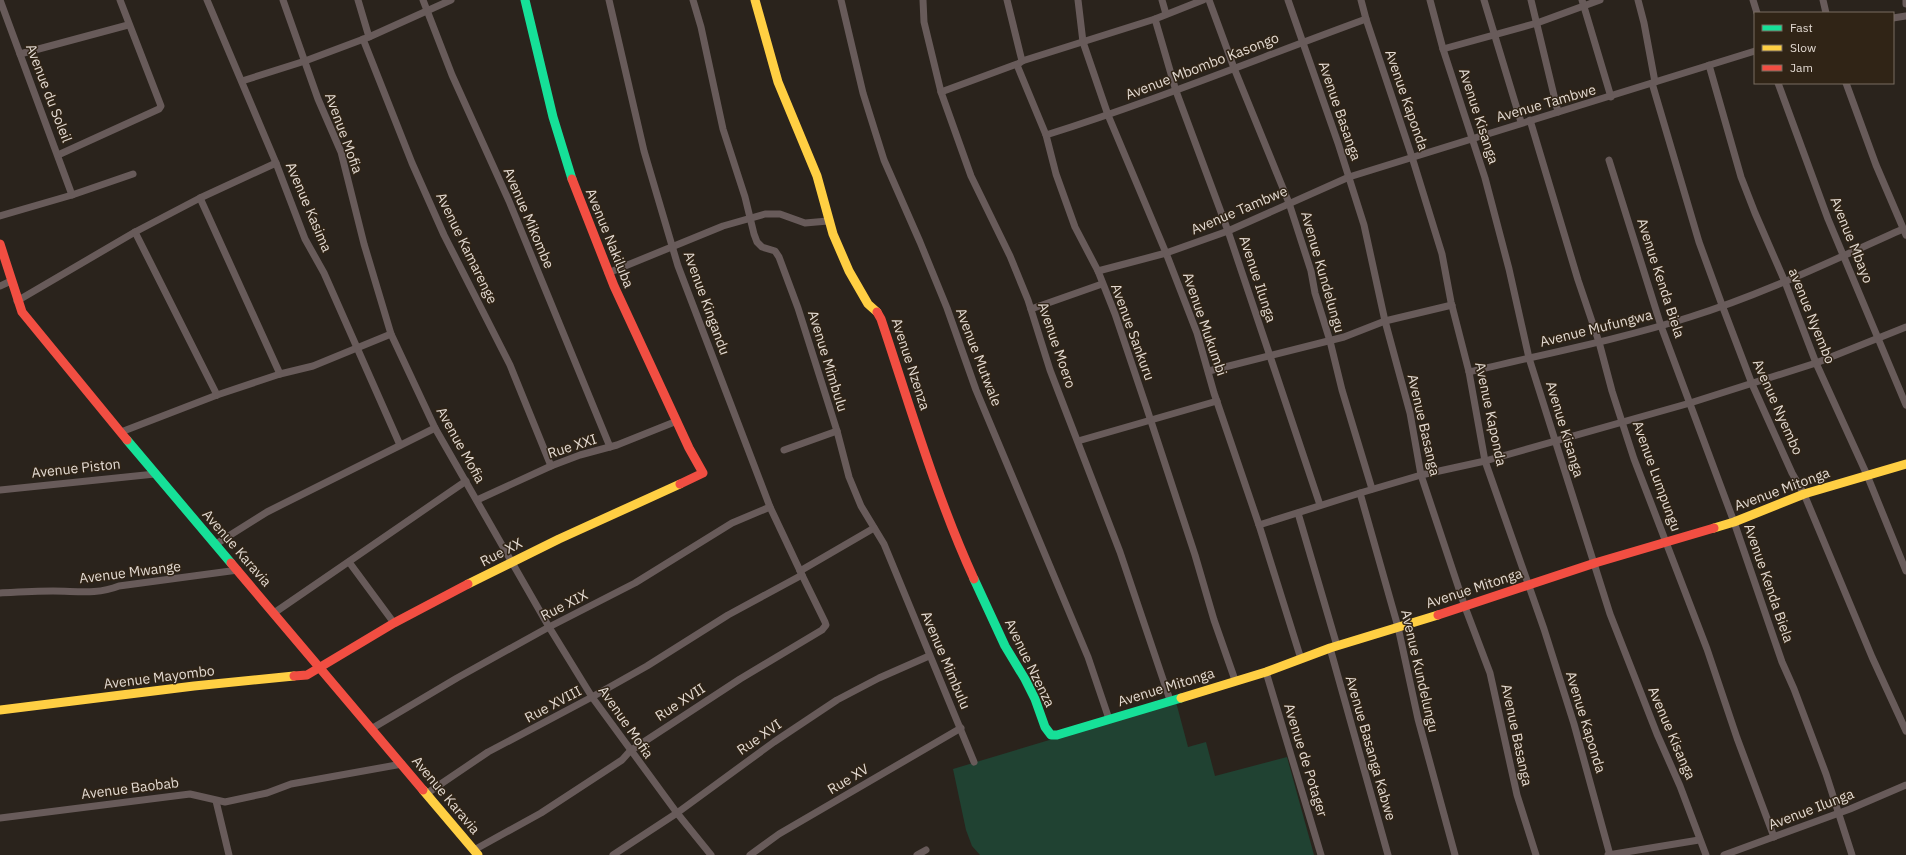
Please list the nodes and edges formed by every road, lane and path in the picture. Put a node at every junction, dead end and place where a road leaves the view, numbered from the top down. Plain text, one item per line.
1 (0, 0) edge
2 (120, 0) edge
3 (207, 0) edge
4 (283, 0) edge
5 (358, 0) edge
6 (423, 0) edge
7 (452, 0) edge
8 (525, 0) edge
9 (609, 0) edge
10 (693, 0) edge
11 (755, 0) edge
12 (841, 0) edge
13 (923, 0) edge
14 (1007, 0) edge
15 (1078, 0) edge
16 (1162, 0) edge
17 (1203, 0) edge
18 (1209, 0) edge
19 (1288, 0) edge
20 (1361, 0) edge
21 (1430, 0) edge
22 (1484, 0) edge
23 (1531, 0) edge
24 (1600, 0) edge
25 (1638, 0) edge
26 (1753, 0) edge
27 (1823, 0) edge
28 (1906, 0) edge
29 (1583, 3) edge
30 (1906, 4) edge
31 (426, 11) junction
32 (1757, 12) edge
33 (1826, 12) edge
34 (1166, 14) junction
35 (1906, 16) edge
36 (1894, 18) edge
37 (1155, 19) junction
38 (1366, 19) junction
39 (1536, 23) junction
40 (128, 25) junction
41 (1494, 34) junction
42 (366, 38) junction
43 (1083, 42) junction
44 (1302, 42) junction
45 (1443, 49) junction
46 (1754, 51) edge
47 (20, 54) junction
48 (305, 61) junction
49 (1020, 63) junction
50 (1708, 65) junction
51 (1234, 68) junction
52 (242, 81) junction
53 (1654, 82) junction
54 (1778, 84) edge
55 (1846, 84) edge
56 (1176, 91) junction
57 (941, 92) junction
58 (1611, 97) junction
59 (1558, 112) junction
60 (1108, 115) junction
61 (1530, 120) junction
62 (1521, 122) junction
63 (1046, 135) junction
64 (1473, 138) junction
65 (58, 154) junction
66 (1412, 157) junction
67 (1610, 160) dead end
68 (276, 163) junction
69 (133, 174) dead end
70 (1349, 177) junction
71 (72, 195) junction
72 (200, 198) junction
73 (1289, 204) junction
74 (0, 216) edge
75 (750, 218) junction
76 (828, 221) junction
77 (1228, 231) junction
78 (135, 232) junction
79 (1905, 232) edge
80 (0, 244) edge
81 (673, 246) junction
82 (1166, 253) junction
83 (1843, 256) junction
84 (1098, 271) junction
85 (608, 273) junction
86 (12, 281) junction
87 (1785, 282) junction
88 (1102, 284) junction
89 (0, 286) edge
90 (17, 301) junction
91 (1452, 305) junction
92 (1722, 305) junction
93 (1031, 309) junction
94 (1385, 321) junction
95 (1661, 326) junction
96 (1906, 327) edge
97 (390, 334) junction
98 (1878, 337) junction
99 (1330, 341) junction
100 (1599, 342) junction
101 (356, 347) junction
102 (1271, 356) junction
103 (1529, 358) junction
104 (1816, 363) junction
105 (1208, 371) junction
106 (1469, 372) junction
107 (280, 374) junction
108 (1752, 384) junction
109 (217, 395) junction
110 (1217, 401) junction
111 (1690, 403) junction
112 (1906, 405) edge
113 (1151, 420) junction
114 (677, 421) junction
115 (1623, 421) junction
116 (435, 428) junction
117 (837, 431) junction
118 (121, 432) junction
119 (1555, 440) junction
120 (1078, 442) junction
121 (400, 445) junction
122 (610, 448) junction
123 (784, 450) dead end
124 (1485, 461) junction
125 (1906, 464) edge
126 (551, 466) junction
127 (702, 473) joint
128 (155, 474) junction
129 (1421, 475) junction
130 (1867, 475) junction
131 (466, 481) junction
132 (1372, 489) junction
133 (0, 490) edge
134 (1360, 493) junction
135 (1804, 494) junction
136 (477, 500) junction
137 (1320, 505) junction
138 (770, 507) junction
139 (1298, 513) junction
140 (1734, 522) junction
141 (1259, 524) junction
142 (874, 528) junction
143 (1667, 540) junction
144 (216, 544) junction
145 (349, 562) junction
146 (512, 562) junction
147 (1595, 563) junction
148 (238, 570) junction
149 (1906, 571) edge
150 (801, 573) junction
151 (1528, 585) junction
152 (0, 593) edge
153 (1465, 607) junction
154 (274, 613) junction
155 (394, 623) junction
156 (549, 627) junction
157 (1398, 627) junction
158 (822, 630) joint
159 (1334, 647) junction
160 (929, 656) junction
161 (1301, 659) junction
162 (320, 668) junction
163 (1266, 672) junction
164 (1235, 680) junction
165 (592, 697) junction
166 (1170, 700) junction
167 (0, 710) edge
168 (1109, 719) junction
169 (961, 728) junction
170 (371, 729) junction
171 (1906, 731) edge
172 (1050, 735) joint
173 (630, 751) junction
174 (974, 762) dead end
175 (402, 764) junction
176 (1906, 785) edge
177 (426, 794) junction
178 (216, 801) junction
179 (677, 813) junction
180 (1838, 813) junction
181 (0, 818) edge
182 (1774, 837) junction
183 (1699, 840) junction
184 (926, 850) dead end
185 (476, 853) edge
186 (229, 855) edge
187 (613, 855) edge
188 (711, 855) edge
189 (750, 855) edge
190 (917, 855) edge
191 (1321, 855) edge
192 (1388, 855) edge
193 (1455, 855) edge
194 (1536, 855) edge
195 (1609, 855) edge
196 (1706, 855) edge
197 (1724, 855) edge
198 (1852, 855) edge

1 - 47 street, Avenue du Soleil
2 - 40 street
3 - 52 street, Avenue Kasima
4 - 48 street, Avenue Mofia
5 - 42 street, Avenue Kamarenge
6 - 31 street, Avenue Mikombe
7 - 31 street
8 - 85 street, Avenue Nakiluba
9 - 81 street, Avenue Kingandu
10 - 75 street, Avenue Mimbulu
11 - 76 street, Avenue Nzenza
12 - 168 street, Avenue Mutwale
13 - 57 street, Avenue Moero
14 - 49 street, Avenue Sankuru
15 - 43 street, Avenue Mukumbi
16 - 34 street
17 - 34 street
18 - 51 street, Avenue Kundelungu
19 - 44 street, Avenue Basanga
20 - 38 street, Avenue Kaponda
21 - 45 street, Avenue Kisanga
22 - 41 street
23 - 39 street
24 - 29 street
25 - 53 street, Avenue Nyembo
26 - 32 street
27 - 33 street
28 - 30 street
29 - 39 street
29 - 58 street
31 - 42 street
31 - 122 street, Avenue Mikombe
34 - 37 street
35 - 36 street
37 - 43 street
37 - 56 street, Avenue Ilunga
38 - 44 street, Avenue Mbombo Kasongo
38 - 66 street, Avenue Kaponda
39 - 41 street
39 - 59 street
40 - 47 street
40 - 65 street
41 - 45 street
41 - 62 street
42 - 48 street
42 - 126 street, Avenue Kamarenge
43 - 49 street
43 - 60 street, Avenue Mukumbi
44 - 51 street, Avenue Mbombo Kasongo
44 - 70 street, Avenue Basanga
45 - 64 street, Avenue Kisanga
46 - 50 street, Avenue Tambwe
47 - 65 street, Avenue du Soleil
48 - 52 street
48 - 97 street, Avenue Mofia
49 - 57 street
49 - 63 street, Avenue Sankuru
50 - 53 street, Avenue Tambwe
50 - 87 street, avenue Nyembo
51 - 56 street, Avenue Mbombo Kasongo
51 - 73 street, Avenue Kundelungu
52 - 68 street, Avenue Kasima
53 - 58 street, Avenue Tambwe
53 - 92 street, Avenue Nyembo
54 - 83 street, Avenue Mbayo
55 - 79 street
56 - 60 street, Avenue Mbombo Kasongo
56 - 77 street, Avenue Ilunga
57 - 93 street, Avenue Moero
58 - 59 street, Avenue Tambwe
59 - 61 street, Avenue Tambwe
60 - 63 street, Avenue Mbombo Kasongo
60 - 82 street, Avenue Mukumbi
61 - 62 street, Avenue Tambwe
61 - 100 street, Avenue Lumpungu
62 - 64 street, Avenue Tambwe
63 - 84 street, Avenue Sankuru
64 - 66 street, Avenue Tambwe
64 - 103 street, Avenue Kisanga
65 - 71 street, Avenue du Soleil
66 - 70 street, Avenue Tambwe
66 - 91 street, Avenue Kaponda
67 - 95 street, Avenue Kenda Biela
68 - 72 street
68 - 101 street, Avenue Kasima
69 - 71 street
70 - 73 street, Avenue Tambwe
70 - 94 street, Avenue Basanga
71 - 74 street
72 - 78 street
72 - 107 street
73 - 77 street, Avenue Tambwe
73 - 99 street, Avenue Kundelungu
75 - 76 street
75 - 81 street
75 - 117 street, Avenue Mimbulu
76 - 172 street, Avenue Nzenza
77 - 82 street, Avenue Tambwe
77 - 102 street, Avenue Ilunga
78 - 90 street
78 - 109 street
79 - 83 street, Avenue Mufungwa
80 - 86 street, Avenue Karavia
81 - 85 street
81 - 138 street, Avenue Kingandu
82 - 84 street, Avenue Tambwe
82 - 105 street, Avenue Mukumbi
83 - 87 street, Avenue Mufungwa
83 - 98 street, Avenue Mbayo
84 - 88 street, Avenue Sankuru
85 - 114 street, Avenue Nakiluba
86 - 89 street
86 - 90 street, Avenue Karavia
87 - 92 street, Avenue Mufungwa
87 - 104 street, avenue Nyembo
88 - 93 street
88 - 113 street, Avenue Sankuru
90 - 118 street, Avenue Karavia
91 - 94 street
91 - 106 street, Avenue Kaponda
92 - 95 street, Avenue Mufungwa
92 - 108 street, Avenue Nyembo
93 - 120 street, Avenue Moero
94 - 99 street
94 - 129 street, Avenue Basanga
95 - 100 street, Avenue Mufungwa
95 - 111 street, Avenue Kenda Biela
96 - 98 street
97 - 101 street
97 - 116 street, Avenue Mofia
98 - 104 street
98 - 112 street, Avenue Mbayo
99 - 102 street
99 - 132 street, Avenue Kundelungu
100 - 103 street, Avenue Mufungwa
100 - 115 street, Avenue Lumpungu
101 - 107 street
101 - 121 street, Avenue Kasima
102 - 105 street
102 - 137 street, Avenue Ilunga
103 - 106 street, Avenue Mufungwa
103 - 119 street, Avenue Kisanga
104 - 108 street
104 - 130 street, avenue Nyembo
105 - 110 street, Avenue Mukumbi
106 - 124 street, Avenue Kaponda
107 - 109 street
108 - 111 street
108 - 135 street, Avenue Nyembo
109 - 118 street
110 - 113 street
110 - 141 street, Avenue Mukumbi
111 - 115 street
111 - 140 street, Avenue Kenda Biela
113 - 120 street
113 - 164 street, Avenue Sankuru
114 - 122 street, Rue XXI
114 - 127 street, Avenue Nakiluba
115 - 119 street
115 - 143 street, Avenue Lumpungu
116 - 121 street
116 - 131 street, Avenue Mofia
117 - 123 street
117 - 142 street, Avenue Mimbulu
118 - 128 street, Avenue Karavia
119 - 124 street
119 - 147 street, Avenue Kisanga
120 - 166 street, Avenue Moero
121 - 144 street
122 - 126 street, Rue XXI
124 - 129 street
124 - 151 street, Avenue Kaponda
125 - 130 street, Avenue Mitonga
126 - 136 street, Rue XXI
127 - 146 street, Rue XX
128 - 133 street, Avenue Piston
128 - 144 street, Avenue Karavia
129 - 132 street
129 - 153 street, Avenue Basanga
130 - 135 street, Avenue Mitonga
130 - 149 street, avenue Nyembo
131 - 136 street, Avenue Mofia
131 - 145 street
132 - 134 street
134 - 137 street
134 - 157 street, Avenue Kundelungu
135 - 140 street, Avenue Mitonga
135 - 171 street, Avenue Nyembo
136 - 146 street, Avenue Mofia
137 - 139 street
138 - 150 street, Avenue Kingandu
138 - 156 street, Rue XIX
139 - 141 street
139 - 159 street
140 - 143 street, Avenue Mitonga
140 - 180 street, Avenue Kenda Biela
141 - 161 street, Avenue Mukumbi
142 - 150 street
142 - 160 street, Avenue Mimbulu
143 - 147 street, Avenue Mitonga
143 - 182 street, Avenue Lumpungu
144 - 148 street, Avenue Karavia
145 - 154 street
145 - 155 street
146 - 155 street, Rue XX
146 - 156 street, Avenue Mofia
147 - 151 street, Avenue Mitonga
147 - 183 street, Avenue Kisanga
148 - 152 street, Avenue Mwange
148 - 154 street, Avenue Karavia
150 - 158 street, Avenue Kingandu
150 - 165 street, Rue XVIII
151 - 153 street, Avenue Mitonga
151 - 195 street, Avenue Kaponda
153 - 157 street, Avenue Mitonga
153 - 194 street, Avenue Basanga
154 - 162 street, Avenue Karavia
155 - 162 street, Rue XX
156 - 165 street, Avenue Mofia
156 - 170 street, Rue XIX
157 - 159 street, Avenue Mitonga
157 - 193 street, Avenue Kundelungu
158 - 173 street, Rue XVII
159 - 161 street, Avenue Mitonga
159 - 192 street, Avenue Basanga Kabwe
160 - 169 street, Avenue Mimbulu
160 - 179 street, Rue XVI
161 - 163 street, Avenue Mitonga
162 - 167 street, Avenue Mayombo
162 - 170 street, Avenue Karavia
163 - 164 street, Avenue Mitonga
163 - 191 street, Avenue de Potager
164 - 166 street, Avenue Mitonga
165 - 173 street, Avenue Mofia
165 - 177 street, Rue XVIII
166 - 168 street, Avenue Mitonga
168 - 172 street, Avenue Mitonga
169 - 174 street, Avenue Mimbulu
169 - 189 street, Rue XV
170 - 175 street, Avenue Karavia
173 - 179 street, Avenue Mofia
173 - 185 street, Rue XVII
175 - 177 street, Avenue Karavia
175 - 178 street, Avenue Baobab
176 - 180 street, Avenue Ilunga
177 - 185 street, Avenue Karavia
178 - 181 street, Avenue Baobab
178 - 186 street
179 - 187 street, Rue XVI
179 - 188 street, Avenue Mofia
180 - 182 street, Avenue Ilunga
180 - 198 street, Avenue Kenda Biela
182 - 197 street, Avenue Ilunga
183 - 195 street
183 - 196 street, Avenue Kisanga
184 - 190 street

